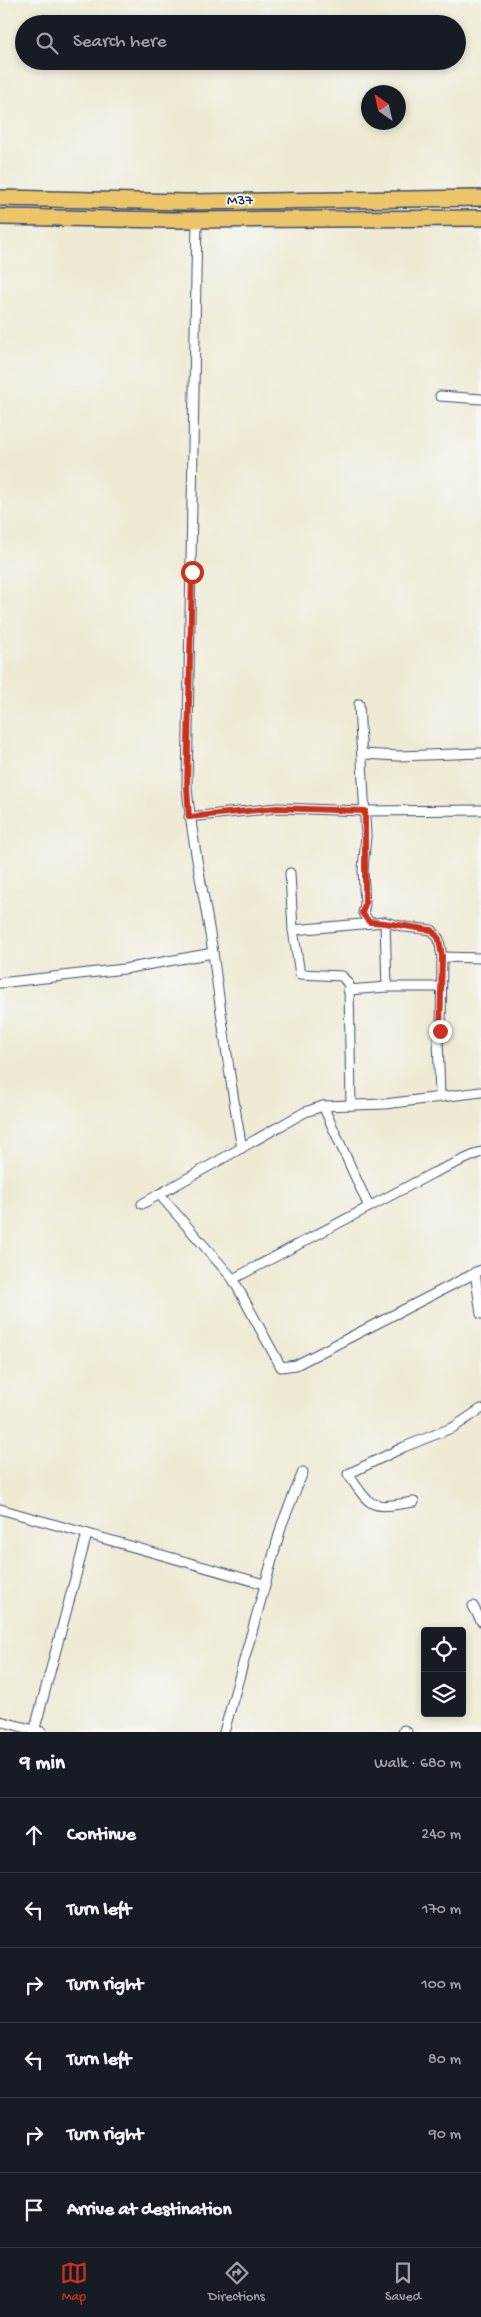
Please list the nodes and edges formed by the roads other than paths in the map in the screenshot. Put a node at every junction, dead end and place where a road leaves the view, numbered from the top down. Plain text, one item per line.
1 (0, 198) edge
2 (481, 198) edge
3 (0, 217) edge
4 (481, 218) edge
5 (197, 220) junction
6 (440, 396) dead end
7 (481, 399) edge
8 (359, 704) dead end
9 (481, 753) edge
10 (363, 754) junction
11 (481, 810) edge
12 (365, 811) junction
13 (189, 817) junction
14 (290, 873) dead end
15 (369, 922) junction
16 (385, 922) junction
17 (293, 930) junction
18 (213, 953) junction
19 (442, 957) junction
20 (481, 958) edge
21 (0, 984) edge
22 (387, 987) junction
23 (441, 987) junction
24 (348, 990) junction
25 (481, 1092) edge
26 (440, 1096) junction
27 (351, 1105) junction
28 (323, 1106) junction
29 (242, 1148) junction
30 (481, 1152) edge
31 (159, 1194) junction
32 (142, 1204) dead end
33 (369, 1207) junction
34 (478, 1271) edge
35 (233, 1279) junction
36 (481, 1314) edge
37 (481, 1409) edge
38 (303, 1472) dead end
39 (414, 1502) dead end
40 (0, 1510) edge
41 (87, 1534) junction
42 (264, 1584) junction
43 (473, 1606) dead end
44 (481, 1621) edge
45 (0, 1721) edge
46 (36, 1731) edge
47 (224, 1732) edge
48 (403, 1732) edge
49 (407, 1732) edge

1 - 2 highway, M37 / M37
3 - 5 highway, M37 / M37
4 - 5 highway, M37 / M37
5 - 13 street
6 - 7 street
8 - 10 street
9 - 10 street
10 - 12 street
11 - 12 street
12 - 13 street
12 - 15 street
13 - 18 street
14 - 17 street
15 - 16 street
15 - 17 street
16 - 19 street
16 - 22 street
17 - 24 street
18 - 21 street
18 - 29 street
19 - 20 street
19 - 23 street
22 - 23 street
22 - 24 street
23 - 26 street
24 - 27 street
25 - 26 street
26 - 27 street
27 - 28 street
28 - 29 street
28 - 33 street
29 - 31 street
30 - 33 street
31 - 32 street
31 - 35 street
33 - 35 street
34 - 35 street
34 - 36 street
37 - 39 street
38 - 42 street
40 - 41 street
41 - 42 street
41 - 46 street
42 - 47 street
43 - 44 street
45 - 46 street
48 - 49 street

